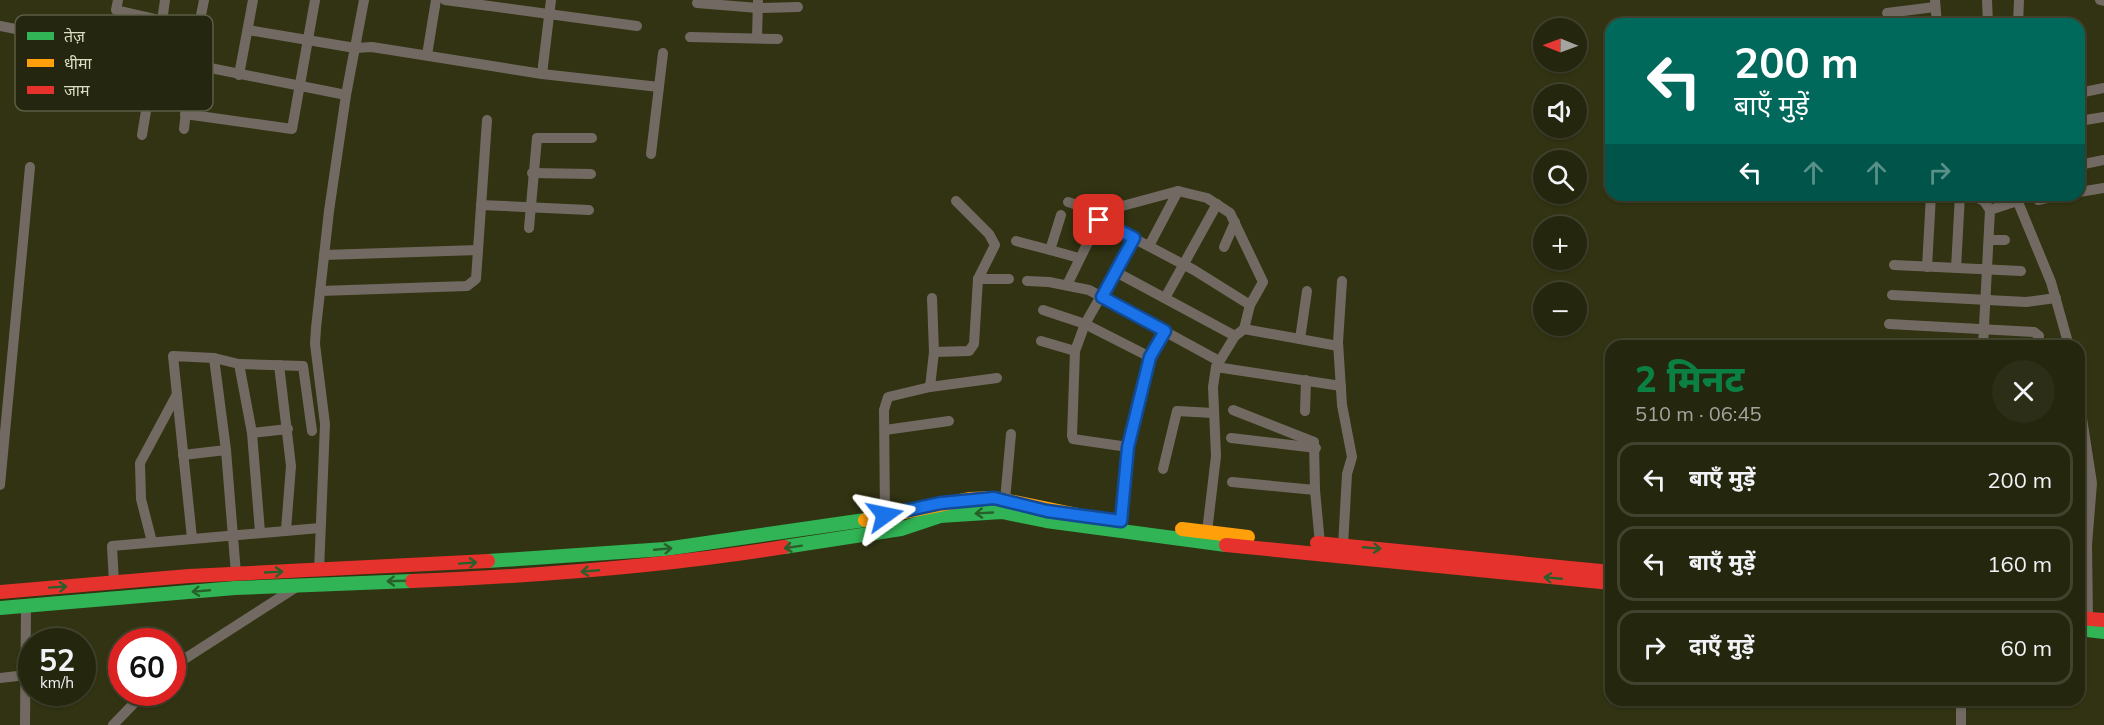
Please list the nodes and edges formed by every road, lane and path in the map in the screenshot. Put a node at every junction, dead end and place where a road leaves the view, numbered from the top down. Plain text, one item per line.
1 (118, 0) edge
2 (165, 0) edge
3 (204, 0) edge
4 (253, 0) edge
5 (315, 0) edge
6 (364, 0) edge
7 (436, 0) edge
8 (445, 0) edge
9 (552, 0) edge
10 (1987, 0) edge
11 (2019, 0) edge
12 (697, 3) dead end
13 (758, 4) edge
14 (1935, 4) edge
15 (798, 7) dead end
16 (1887, 13) dead end
17 (137, 15) edge
18 (163, 15) edge
19 (201, 15) edge
20 (549, 15) junction
21 (1988, 18) edge
22 (2018, 18) edge
23 (0, 26) edge
24 (637, 26) dead end
25 (15, 29) edge
26 (248, 30) junction
27 (690, 37) dead end
28 (757, 38) junction
29 (778, 39) dead end
30 (308, 41) junction
31 (355, 48) junction
32 (663, 53) dead end
33 (427, 55) junction
34 (213, 70) edge
35 (542, 74) junction
36 (239, 75) junction
37 (301, 86) junction
38 (658, 87) junction
39 (2104, 88) edge
40 (2085, 92) edge
41 (346, 95) junction
42 (146, 111) edge
43 (185, 111) edge
44 (185, 114) junction
45 (2104, 117) edge
46 (488, 120) dead end
47 (2085, 120) edge
48 (184, 129) dead end
49 (142, 135) dead end
50 (592, 138) dead end
51 (651, 154) dead end
52 (2104, 160) edge
53 (2085, 164) edge
54 (30, 167) dead end
55 (532, 173) junction
56 (591, 174) dead end
57 (2104, 188) edge
58 (2085, 191) edge
59 (1178, 192) junction
60 (956, 201) dead end
61 (1931, 201) edge
62 (1960, 201) edge
63 (1984, 201) edge
64 (2010, 201) edge
65 (2017, 201) edge
66 (1068, 202) dead end
67 (1217, 204) junction
68 (481, 205) junction
69 (529, 208) junction
70 (589, 210) dead end
71 (1990, 210) junction
72 (1061, 215) dead end
73 (1235, 222) junction
74 (529, 228) dead end
75 (1134, 238) junction
76 (1989, 240) junction
77 (2005, 240) dead end
78 (1016, 241) dead end
79 (1149, 246) junction
80 (1224, 247) dead end
81 (478, 250) junction
82 (1050, 250) junction
83 (324, 255) junction
84 (1080, 258) junction
85 (1182, 263) junction
86 (1894, 265) dead end
87 (1927, 267) junction
88 (1956, 268) junction
89 (1988, 269) junction
90 (2021, 271) dead end
91 (1116, 272) junction
92 (978, 279) junction
93 (1009, 279) dead end
94 (1027, 281) dead end
95 (1342, 281) dead end
96 (1067, 285) junction
97 (320, 291) junction
98 (1307, 291) dead end
99 (1892, 295) dead end
100 (1102, 297) junction
101 (932, 298) dead end
102 (1165, 298) junction
103 (2056, 298) junction
104 (1986, 300) junction
105 (1250, 305) junction
106 (1043, 310) dead end
107 (1085, 324) junction
108 (1889, 324) dead end
109 (1984, 328) junction
110 (1165, 331) junction
111 (1239, 332) junction
112 (1300, 339) junction
113 (1983, 340) edge
114 (2037, 340) edge
115 (2067, 340) edge
116 (1041, 341) dead end
117 (1338, 346) junction
118 (1075, 351) junction
119 (934, 352) junction
120 (1150, 357) junction
121 (214, 358) junction
122 (239, 364) junction
123 (1217, 364) junction
124 (279, 365) junction
125 (998, 378) dead end
126 (1306, 380) junction
127 (1341, 386) junction
128 (930, 387) junction
129 (177, 394) junction
130 (1233, 410) dead end
131 (1305, 411) dead end
132 (1213, 413) junction
133 (949, 421) dead end
134 (288, 429) junction
135 (885, 430) junction
136 (312, 431) dead end
137 (252, 432) junction
138 (1011, 434) dead end
139 (1231, 438) dead end
140 (1128, 447) junction
141 (1316, 448) junction
142 (226, 450) junction
143 (2085, 452) edge
144 (183, 455) junction
145 (1163, 469) dead end
146 (1232, 482) dead end
147 (0, 485) edge
148 (1315, 490) junction
149 (1005, 500) junction
150 (885, 515) junction
151 (1121, 521) junction
152 (320, 528) junction
153 (286, 530) junction
154 (1149, 530) junction
155 (260, 532) junction
156 (1207, 532) junction
157 (232, 535) junction
158 (192, 538) junction
159 (152, 542) junction
160 (1320, 544) junction
161 (1343, 546) junction
162 (319, 570) junction
163 (1605, 571) edge
164 (236, 574) junction
165 (340, 576) junction
166 (2085, 576) edge
167 (1605, 582) edge
168 (114, 583) junction
169 (298, 585) junction
170 (0, 592) edge
171 (26, 607) junction
172 (0, 609) edge
173 (2104, 620) edge
174 (2085, 622) edge
175 (2085, 623) edge
176 (26, 628) edge
177 (2104, 632) edge
178 (186, 658) edge
179 (18, 676) edge
180 (0, 678) edge
181 (25, 706) edge
182 (131, 706) edge
183 (1961, 706) edge
184 (25, 725) edge
185 (112, 725) edge
186 (1961, 725) edge

1 - 17 street
2 - 18 street
3 - 19 street
4 - 26 street
5 - 30 street
6 - 31 street
7 - 33 street
8 - 20 street
9 - 20 street
10 - 21 street
11 - 22 street
12 - 13 street
13 - 15 street
13 - 28 street
14 - 16 street
20 - 24 street
20 - 35 street
23 - 25 street
26 - 30 street
26 - 36 street
27 - 28 street
28 - 29 street
30 - 31 street
30 - 37 street
31 - 33 street
31 - 41 street
32 - 38 street
33 - 35 street
34 - 36 street
35 - 38 street
36 - 37 street
37 - 41 street
37 - 44 street
38 - 51 street
39 - 40 street
41 - 83 street
42 - 49 street
43 - 44 street
44 - 48 street
45 - 47 street
46 - 68 street
50 - 55 street
52 - 53 street
54 - 147 street
55 - 56 street
55 - 69 street
57 - 58 street
59 - 66 street
59 - 67 street
59 - 79 street
60 - 92 street
61 - 87 street
62 - 88 street
63 - 71 street
64 - 71 street
65 - 103 street
67 - 73 street
67 - 85 street
68 - 69 street
68 - 81 street
69 - 70 street
69 - 74 street
71 - 76 street
72 - 82 street
73 - 80 street
73 - 105 street
75 - 79 street
75 - 84 street
75 - 91 street
76 - 77 street
76 - 89 street
78 - 82 street
79 - 85 street
81 - 83 street
81 - 97 street
82 - 84 street
83 - 97 street
84 - 96 street
85 - 102 street
85 - 105 street
86 - 87 street
87 - 88 street
88 - 89 street
89 - 90 street
89 - 104 street
91 - 100 street
91 - 102 street
92 - 93 street
92 - 119 street
94 - 96 street
95 - 117 street
96 - 100 street
97 - 152 street
98 - 112 street
99 - 104 street
100 - 107 street
100 - 110 street
101 - 119 street
102 - 111 street
103 - 104 street
103 - 115 street
104 - 109 street
105 - 111 street
106 - 107 street
107 - 118 street
107 - 120 street
108 - 109 street
109 - 113 street
109 - 114 street
110 - 120 street
110 - 123 street
111 - 112 street
111 - 123 street
112 - 117 street
116 - 118 street
117 - 127 street
118 - 140 street
119 - 128 street
120 - 140 street
121 - 122 street
121 - 129 street
121 - 142 street
122 - 124 street
122 - 137 street
123 - 126 street
123 - 132 street
124 - 134 street
124 - 136 street
125 - 128 street
126 - 127 street
126 - 131 street
127 - 161 street
128 - 135 street
129 - 144 street
129 - 159 street
130 - 141 street
132 - 145 street
132 - 156 street
133 - 135 street
134 - 137 street
134 - 153 street
135 - 150 street
137 - 155 street
138 - 149 street
139 - 141 street
140 - 151 street
141 - 148 street
142 - 144 street
142 - 157 street
143 - 166 street
144 - 158 street
146 - 148 street
148 - 160 street
149 - 150 main road
149 - 151 main road
165 -> 150 main road
151 - 154 main road
152 - 153 street
152 - 162 street
153 - 155 street
154 - 156 main road
154 -> 165 main road
167 -> 154 main road
155 - 157 street
156 - 160 main road
157 - 158 street
157 - 164 street
158 - 159 street
159 - 168 street
160 - 161 main road
161 -> 163 main road
164 -> 162 main road
162 - 165 main road
164 - 168 main road
165 - 169 main road
170 -> 168 main road
169 -> 171 main road
169 - 178 street
171 - 172 main road
171 - 176 street
173 - 174 main road
175 - 177 main road
179 - 180 street
181 - 184 street
182 - 185 street
183 - 186 street

